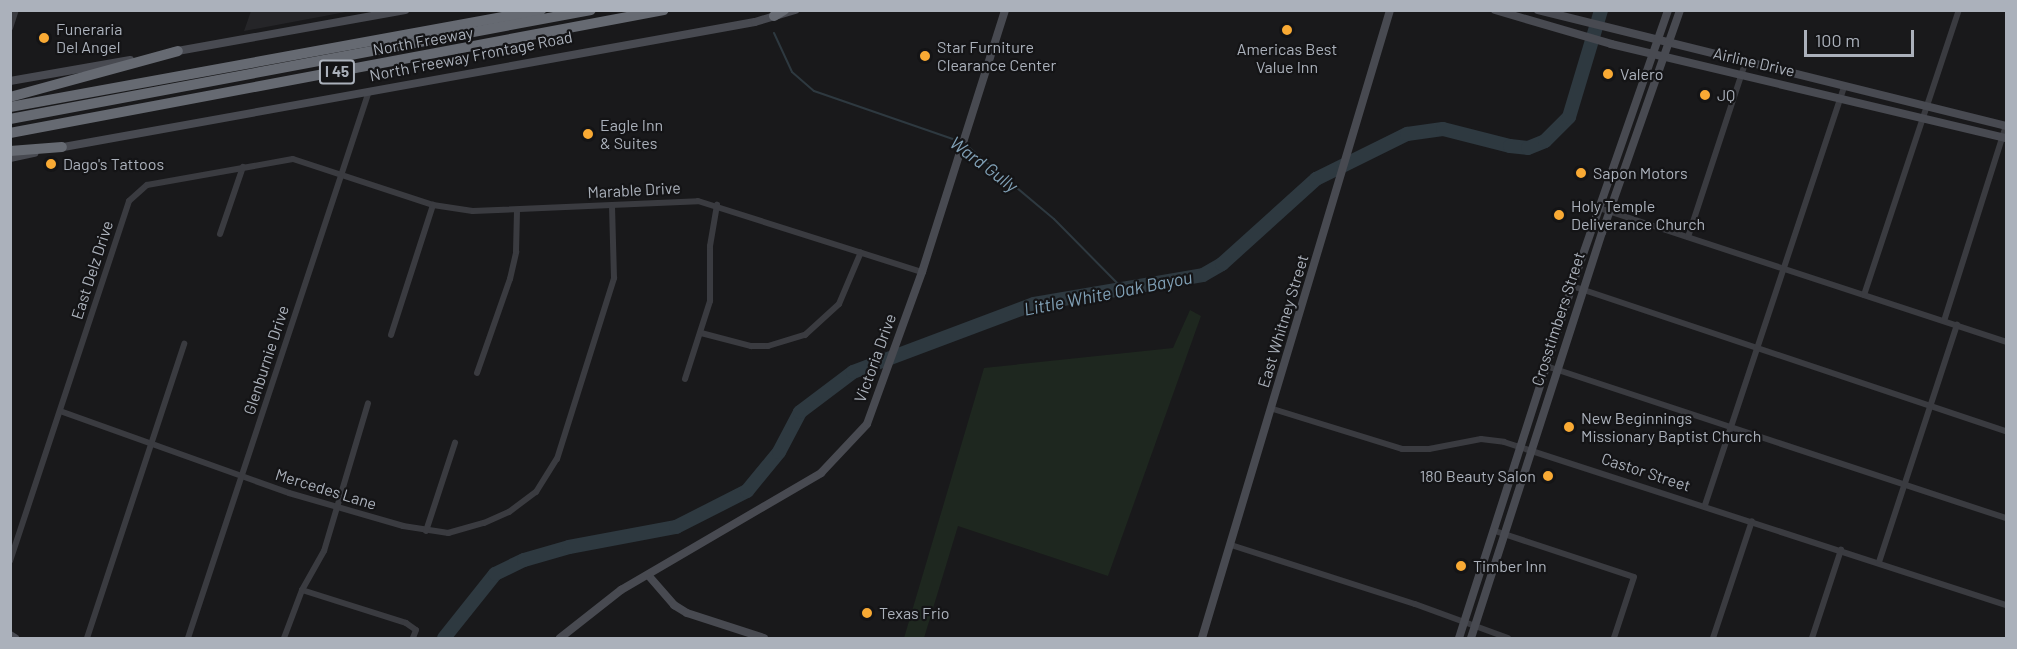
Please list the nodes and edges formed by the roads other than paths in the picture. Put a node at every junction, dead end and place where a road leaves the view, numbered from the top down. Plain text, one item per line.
1 (16, 10) edge
2 (405, 10) edge
3 (541, 10) edge
4 (591, 10) edge
5 (663, 10) edge
6 (795, 10) edge
7 (1005, 10) edge
8 (1390, 10) edge
9 (1495, 10) edge
10 (1528, 10) edge
11 (1538, 10) edge
12 (1959, 10) edge
13 (1667, 12) edge
14 (1680, 12) edge
15 (779, 13) edge
16 (1525, 20) junction
17 (10, 28) edge
18 (1657, 42) junction
19 (1669, 45) junction
20 (178, 51) junction
21 (1654, 54) junction
22 (1665, 56) junction
23 (1745, 64) junction
24 (1742, 75) junction
25 (10, 81) edge
26 (1844, 88) junction
27 (369, 91) junction
28 (10, 97) edge
29 (1842, 98) junction
30 (10, 107) edge
31 (1926, 108) junction
32 (1922, 118) junction
33 (10, 119) edge
34 (2007, 126) edge
35 (10, 133) edge
36 (2005, 138) edge
37 (1620, 146) junction
38 (62, 147) junction
39 (1631, 150) junction
40 (10, 151) edge
41 (10, 158) edge
42 (243, 167) junction
43 (342, 174) junction
44 (433, 205) junction
45 (612, 205) junction
46 (717, 205) junction
47 (1599, 208) junction
48 (517, 210) junction
49 (1610, 212) junction
50 (220, 234) dead end
51 (1688, 237) junction
52 (861, 252) junction
53 (1784, 269) junction
54 (922, 272) junction
55 (1572, 286) junction
56 (1584, 290) junction
57 (1864, 295) junction
58 (1944, 321) junction
59 (1957, 325) junction
60 (701, 333) junction
61 (391, 335) dead end
62 (2007, 342) edge
63 (184, 344) dead end
64 (1757, 349) junction
65 (1546, 366) junction
66 (1557, 369) junction
67 (477, 374) dead end
68 (685, 379) dead end
69 (368, 403) dead end
70 (1931, 406) junction
71 (1273, 409) junction
72 (60, 411) junction
73 (1731, 425) junction
74 (2007, 430) edge
75 (455, 443) dead end
76 (151, 446) junction
77 (1522, 448) junction
78 (1532, 450) junction
79 (242, 477) junction
80 (1904, 484) junction
81 (335, 505) junction
82 (1705, 505) junction
83 (2007, 518) edge
84 (1752, 521) junction
85 (426, 531) junction
86 (1495, 531) junction
87 (1505, 533) junction
88 (1231, 545) junction
89 (1841, 550) junction
90 (10, 561) edge
91 (1878, 562) junction
92 (648, 574) junction
93 (302, 590) junction
94 (2007, 605) edge
95 (1464, 623) junction
96 (1475, 627) junction
97 (10, 634) edge
98 (15, 639) edge
99 (87, 639) edge
100 (188, 639) edge
101 (284, 639) edge
102 (413, 639) edge
103 (560, 639) edge
104 (764, 639) edge
105 (1202, 639) edge
106 (1459, 639) edge
107 (1471, 639) edge
108 (1508, 639) edge
109 (1614, 639) edge
110 (1713, 639) edge
111 (1812, 639) edge

1 - 17 street
2 - 20 main road
3 - 30 highway, North Freeway / I 45
4 - 33 highway, North Freeway
5 - 35 highway, North Freeway / I 45
6 - 15 main road, North Freeway Frontage Road
7 - 54 main road, Victoria Drive
8 - 71 main road, East Whitney Street
9 - 16 main road, Airline Drive
10 - 16 main road
11 - 18 main road, Airline Drive
12 - 31 street
13 - 18 main road, Crosstimbers Street
14 - 19 main road, Crosstimbers Street
15 - 27 main road, North Freeway Frontage Road
16 - 21 main road, Airline Drive
18 - 19 main road, Airline Drive
18 - 21 main road, Crosstimbers Street
19 - 22 main road, Crosstimbers Street
19 - 23 main road, Airline Drive
20 - 25 main road
20 - 28 highway
21 - 22 main road, Airline Drive
21 - 37 main road, Crosstimbers Street
22 - 24 main road, Airline Drive
22 - 39 main road, Crosstimbers Street
23 - 24 street
23 - 26 main road, Airline Drive
24 - 29 main road, Airline Drive
24 - 51 street
26 - 29 street
26 - 31 main road, Airline Drive
27 - 38 main road, North Freeway Frontage Road
27 - 43 street, Glenburnie Drive
29 - 32 main road, Airline Drive
29 - 53 street
31 - 32 street
31 - 34 main road, Airline Drive
32 - 36 main road, Airline Drive
32 - 57 street
34 - 36 street
36 - 58 street
37 - 39 main road
37 - 47 main road, Crosstimbers Street
38 - 40 highway
38 - 41 main road, North Freeway Frontage Road
39 - 49 main road, Crosstimbers Street
42 - 43 street, East Delz Drive
42 - 50 street
42 - 72 street, East Delz Drive
43 - 44 street, Marable Drive
43 - 79 street, Glenburnie Drive
44 - 48 street, Marable Drive
44 - 61 street
45 - 46 street, Marable Drive
45 - 48 street, Marable Drive
45 - 85 street, Mercedes Lane
46 - 52 street, Marable Drive
46 - 60 street
47 - 49 street
47 - 55 main road, Crosstimbers Street
48 - 67 street
49 - 51 street
49 - 56 main road, Crosstimbers Street
51 - 53 street
52 - 54 street, Marable Drive
52 - 60 street
53 - 57 street
53 - 64 street
54 - 92 main road, Victoria Drive
55 - 56 street
55 - 65 main road, Crosstimbers Street
56 - 64 street
56 - 66 main road, Crosstimbers Street
57 - 58 street
58 - 59 street
59 - 62 street
59 - 70 street
60 - 68 street
63 - 76 street
64 - 70 street
64 - 73 street
65 - 66 street
65 - 77 main road, Crosstimbers Street
66 - 73 street
66 - 78 main road, Crosstimbers Street
69 - 81 street
70 - 74 street
70 - 80 street
71 - 77 street, Castor Street
71 - 88 main road, East Whitney Street
72 - 76 street, Mercedes Lane
72 - 90 street, East Delz Drive
73 - 80 street
73 - 82 street
75 - 85 street
76 - 79 street, Mercedes Lane
76 - 99 street
77 - 78 street, Castor Street
77 - 86 main road, Crosstimbers Street
78 - 82 street, Castor Street
78 - 87 main road, Crosstimbers Street
79 - 81 street, Mercedes Lane
79 - 100 street, Glenburnie Drive
80 - 83 street
80 - 91 street
81 - 85 street, Mercedes Lane
81 - 93 street
82 - 84 street, Castor Street
84 - 89 street, Castor Street
84 - 110 street
86 - 87 street
86 - 95 main road, Crosstimbers Street
87 - 96 main road, Crosstimbers Street
87 - 109 street
88 - 95 street
88 - 105 main road, East Whitney Street
89 - 91 street, Castor Street
89 - 111 street
91 - 94 street, Castor Street
92 - 103 main road, Victoria Drive
92 - 104 main road
93 - 101 street
93 - 102 street
95 - 96 street
95 - 106 main road, Crosstimbers Street
96 - 107 main road, Crosstimbers Street
96 - 108 street
97 - 98 main road

